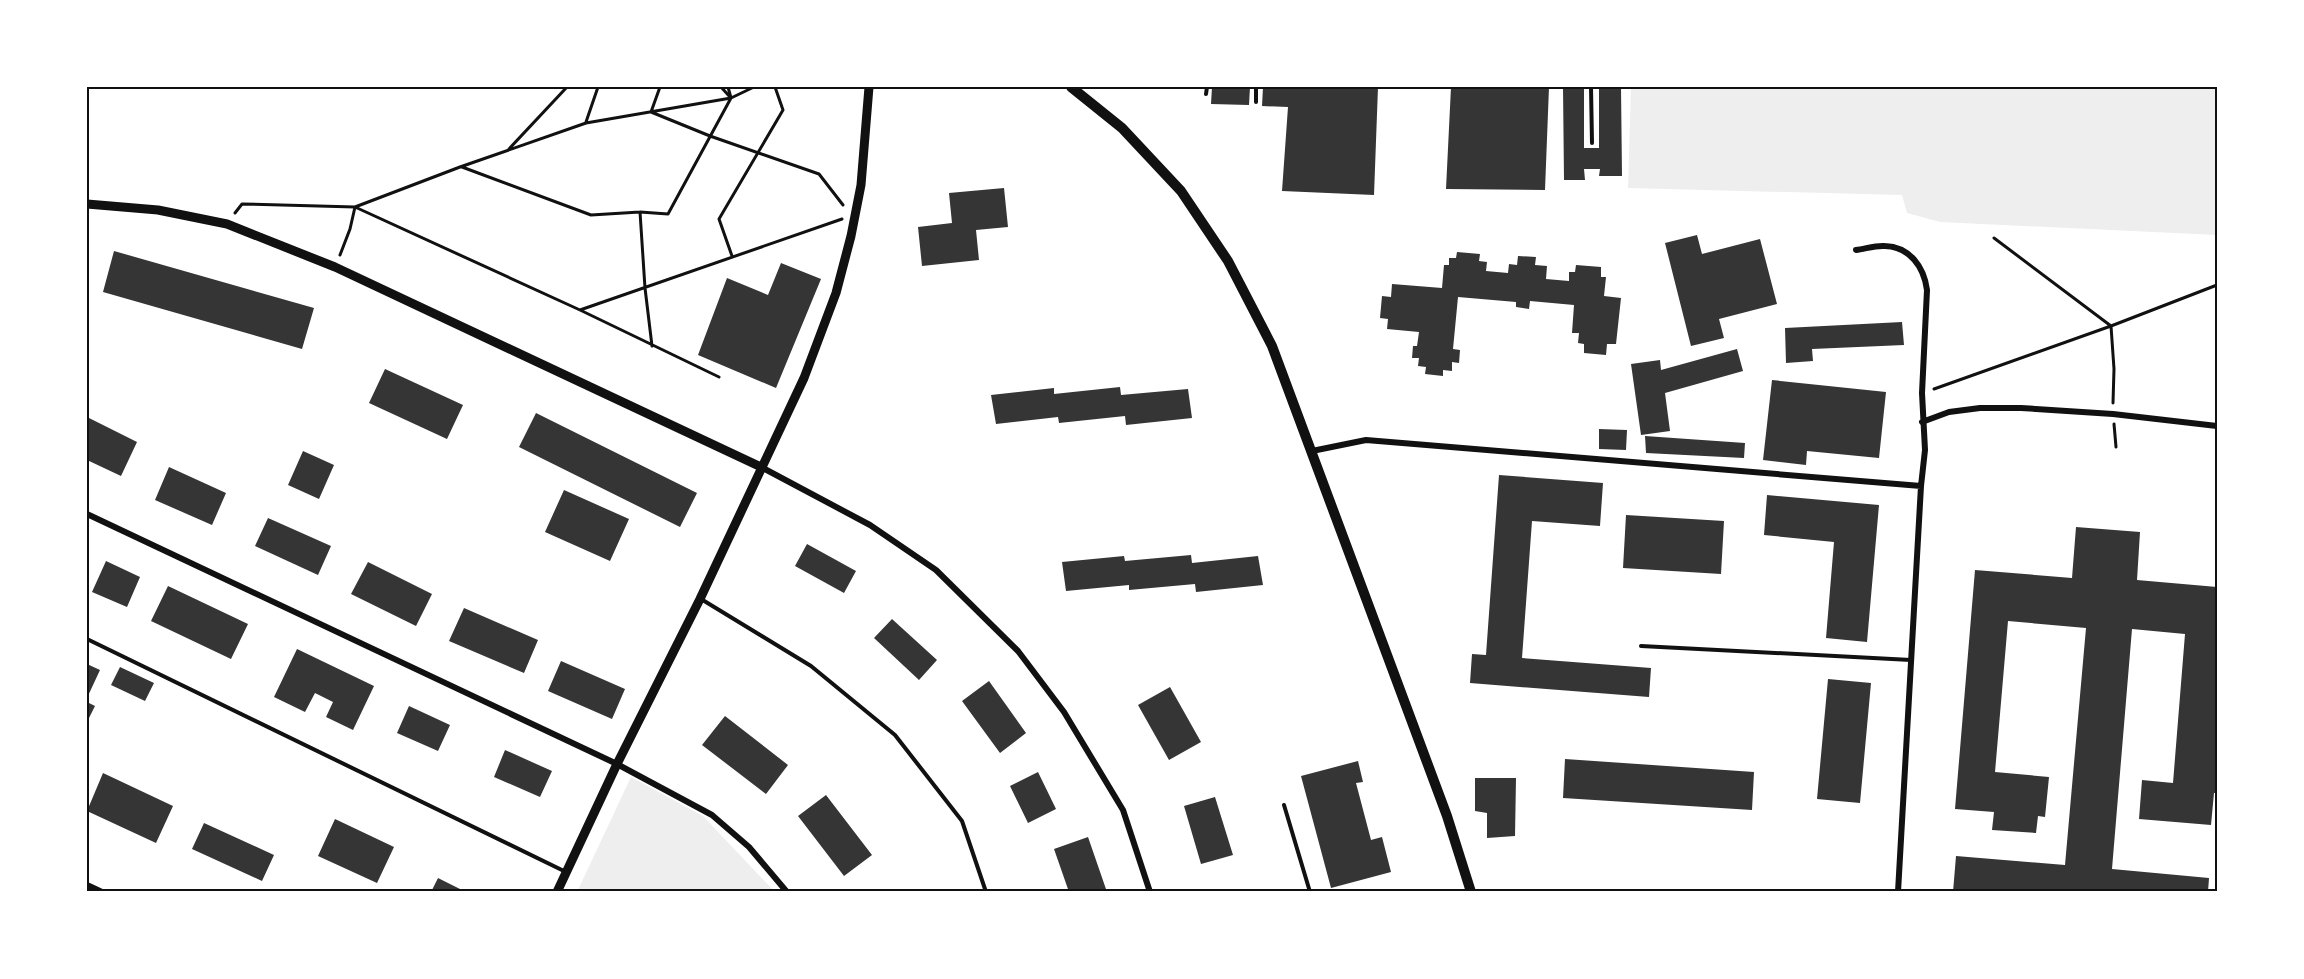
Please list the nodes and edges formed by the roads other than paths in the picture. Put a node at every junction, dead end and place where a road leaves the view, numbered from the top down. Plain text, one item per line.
1 (870, 87) edge
2 (1071, 87) edge
3 (1207, 87) edge
4 (1256, 87) edge
5 (1591, 87) edge
6 (1206, 94) dead end
7 (1256, 102) dead end
8 (1592, 143) dead end
9 (88, 206) edge
10 (1856, 250) dead end
11 (1922, 422) junction
12 (2217, 426) edge
13 (1312, 451) junction
14 (761, 467) junction
15 (1921, 486) junction
16 (87, 514) edge
17 (700, 599) junction
18 (87, 639) edge
19 (1641, 646) dead end
20 (1911, 660) junction
21 (617, 764) junction
22 (1284, 805) dead end
23 (567, 872) junction
24 (87, 885) edge
25 (102, 892) edge
26 (557, 892) edge
27 (787, 892) edge
28 (986, 892) edge
29 (1150, 892) edge
30 (1310, 892) edge
31 (1471, 892) edge
32 (1898, 892) edge

1 - 14 street
2 - 13 main road
3 - 6 lane
4 - 7 lane
5 - 8 lane
9 - 14 street
10 - 11 street
11 - 12 street
11 - 15 street
13 - 15 street
13 - 31 main road
14 - 17 street
14 - 29 street
15 - 20 street
16 - 21 street
17 - 21 street
17 - 28 lane
18 - 23 lane
19 - 20 lane
20 - 32 street
21 - 23 street
21 - 27 street
22 - 30 lane
23 - 26 street
24 - 25 street

